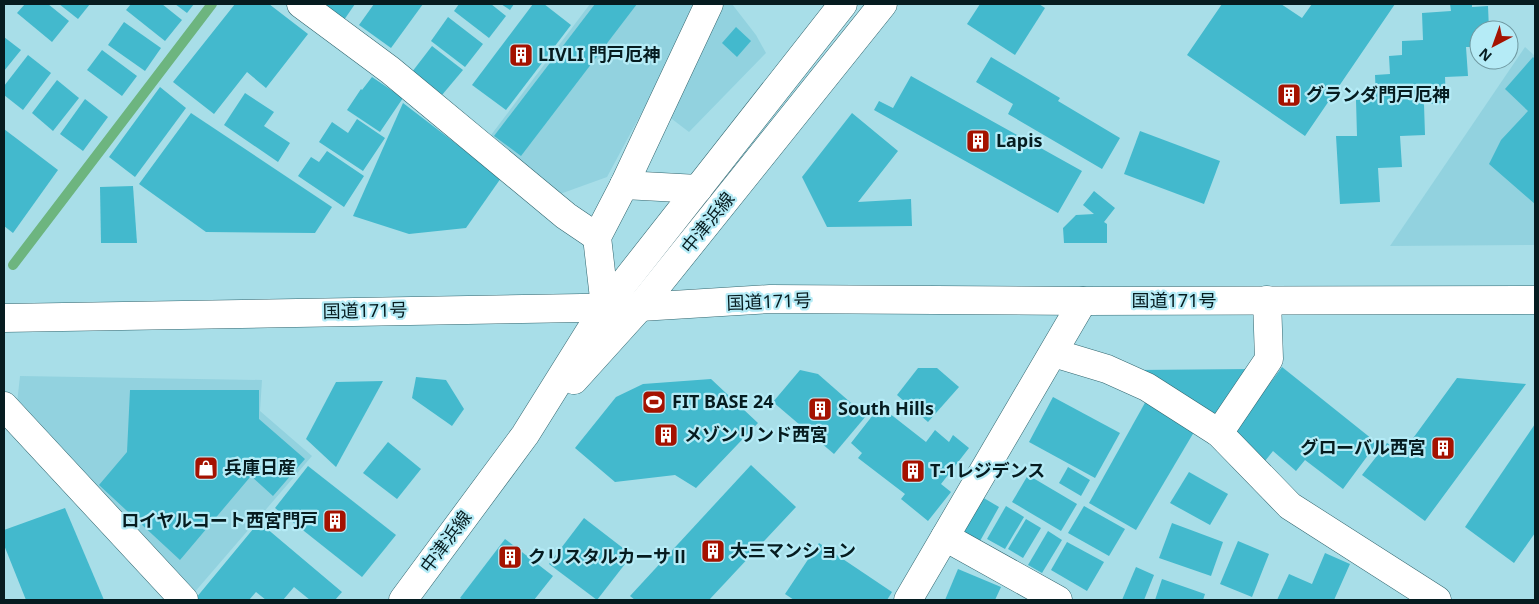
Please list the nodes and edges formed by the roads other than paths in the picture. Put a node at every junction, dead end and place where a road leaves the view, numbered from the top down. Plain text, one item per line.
1 (301, 4) edge
2 (709, 4) edge
3 (843, 4) edge
4 (883, 4) edge
5 (624, 185) junction
6 (698, 189) junction
7 (597, 237) junction
8 (1267, 300) junction
9 (1535, 300) edge
10 (1083, 302) junction
11 (605, 307) junction
12 (640, 307) junction
13 (4, 318) edge
14 (1054, 354) junction
15 (4, 406) edge
16 (1219, 433) junction
17 (525, 435) junction
18 (946, 537) junction
19 (184, 600) edge
20 (402, 600) edge
21 (908, 600) edge
22 (1058, 600) edge
23 (1437, 600) edge

1 - 7 main road
2 - 5 main road
3 - 6 main road, 中津浜線
4 - 12 main road, 中津浜線
5 - 6 main road
5 - 7 main road
6 - 11 main road, 中津浜線
7 - 11 main road
8 - 9 main road, 国道171号
8 - 10 main road, 国道171号
8 - 16 main road
10 - 12 main road, 国道171号
10 - 14 main road
11 - 12 main road, 国道171号
11 - 13 main road, 国道171号
11 - 17 main road, 中津浜線
12 - 17 main road, 中津浜線
14 - 16 main road
14 - 18 main road
15 - 19 main road
16 - 23 main road
17 - 20 main road, 中津浜線
18 - 21 main road
18 - 22 main road

